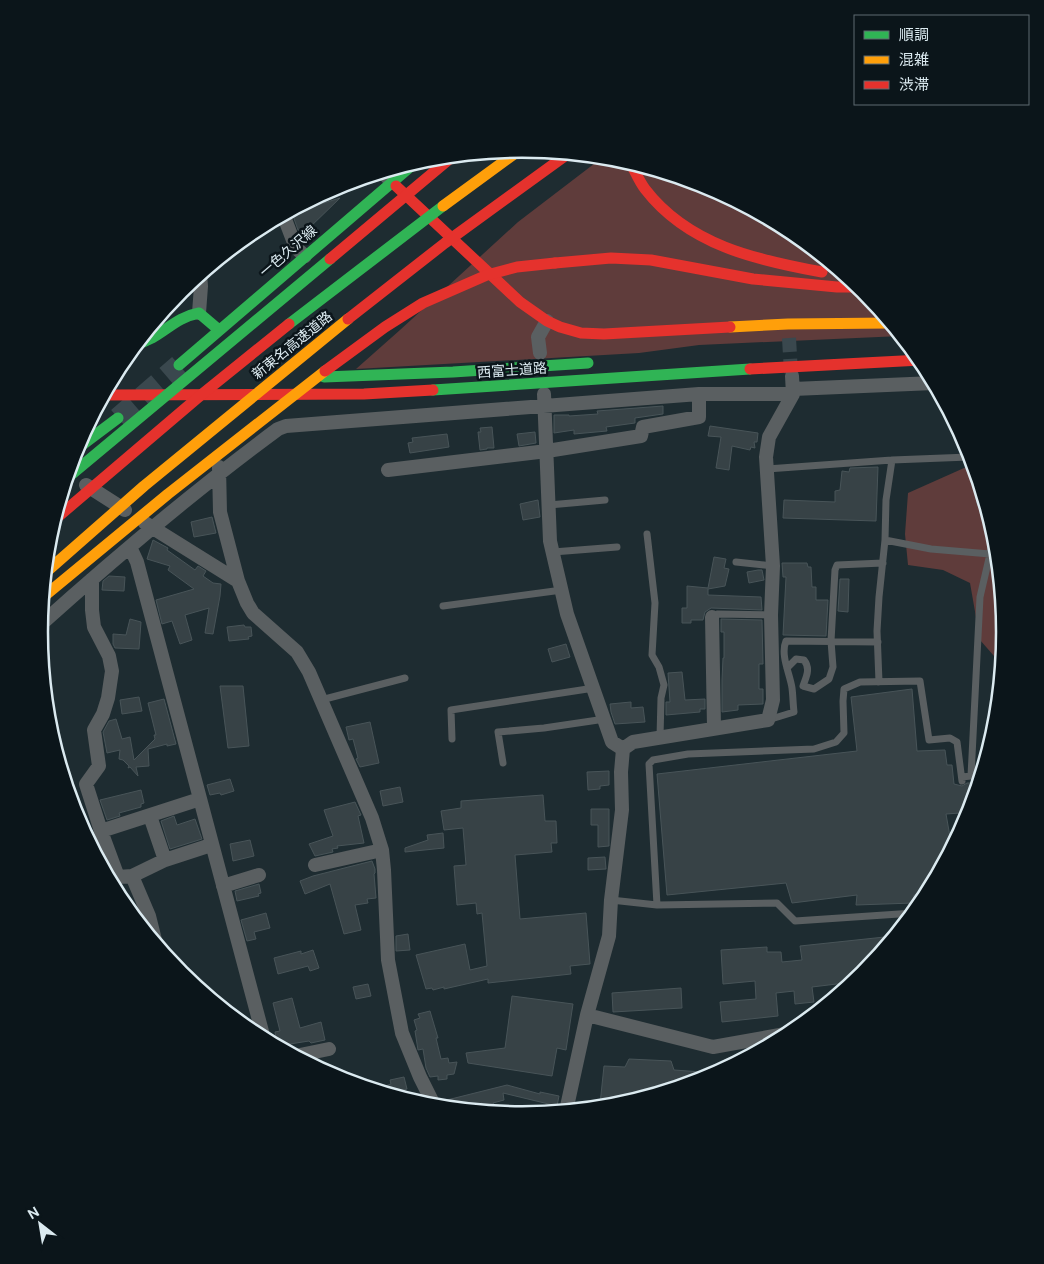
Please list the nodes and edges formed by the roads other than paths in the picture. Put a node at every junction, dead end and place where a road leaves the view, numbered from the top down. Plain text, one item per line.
1 (508, 158) edge
2 (559, 160) edge
3 (442, 165) edge
4 (635, 172) edge
5 (387, 177) edge
6 (386, 178) edge
7 (286, 221) edge
8 (304, 256) junction
9 (833, 273) edge
10 (201, 283) edge
11 (848, 287) edge
12 (199, 313) junction
13 (547, 321) junction
14 (883, 324) edge
15 (157, 329) edge
16 (217, 332) junction
17 (540, 353) dead end
18 (911, 360) edge
19 (599, 362) dead end
20 (179, 365) tunnel mouth
21 (217, 370) dead end
22 (172, 378) tunnel mouth
23 (242, 378) dead end
24 (262, 378) dead end
25 (926, 383) edge
26 (792, 386) junction
27 (699, 394) junction
28 (111, 395) edge
29 (544, 400) junction
30 (218, 404) dead end
31 (118, 418) tunnel mouth
32 (88, 440) edge
33 (547, 451) junction
34 (962, 456) edge
35 (892, 460) junction
36 (767, 469) junction
37 (76, 470) edge
38 (388, 470) dead end
39 (219, 472) junction
40 (74, 478) edge
41 (605, 500) dead end
42 (549, 505) junction
43 (64, 511) edge
44 (151, 527) junction
45 (647, 534) dead end
46 (886, 540) junction
47 (130, 547) junction
48 (617, 547) dead end
49 (553, 552) junction
50 (990, 554) edge
51 (990, 555) edge
52 (736, 562) dead end
53 (883, 563) junction
54 (53, 566) edge
55 (773, 566) junction
56 (92, 579) junction
57 (238, 581) junction
58 (562, 590) junction
59 (50, 591) edge
60 (443, 606) dead end
61 (771, 615) junction
62 (712, 617) joint
63 (48, 618) edge
64 (831, 642) junction
65 (878, 642) junction
66 (787, 668) junction
67 (405, 678) dead end
68 (879, 682) junction
69 (803, 686) junction
70 (594, 688) junction
71 (792, 688) junction
72 (321, 700) junction
73 (604, 719) junction
74 (768, 720) junction
75 (714, 727) junction
76 (660, 736) junction
77 (452, 739) dead end
78 (623, 749) junction
79 (503, 763) dead end
80 (200, 799) junction
81 (150, 816) junction
82 (100, 832) junction
83 (211, 846) junction
84 (382, 850) junction
85 (165, 860) junction
86 (315, 865) dead end
87 (259, 875) dead end
88 (132, 876) junction
89 (223, 886) junction
90 (611, 900) junction
91 (657, 905) junction
92 (904, 914) edge
93 (152, 929) edge
94 (587, 1015) junction
95 (261, 1029) edge
96 (769, 1037) edge
97 (329, 1049) dead end
98 (305, 1054) edge
99 (430, 1097) edge
100 (568, 1104) edge

1 - 43 main road, 新東名高速道路, bridge
2 - 54 main road, 新東名高速道路, bridge
3 - 37 main road, bridge
4 - 9 main road
5 - 13 main road
6 - 8 main road, 一色久沢線
7 - 8 street
8 - 16 main road, 一色久沢線
10 - 12 street
11 - 59 main road, bridge
12 - 15 main road
12 - 16 main road
13 - 14 main road
13 - 17 street
16 - 20 main road, 一色久沢線
16 - 21 street
18 - 28 main road, 西富士道路
19 - 24 main road, 西富士道路
22 - 23 main road
25 - 26 street
26 - 27 street
26 - 36 street
27 - 29 street
27 - 33 street
29 - 33 street
29 - 39 street
30 - 39 street
31 - 32 main road
33 - 38 street
33 - 42 street
34 - 35 lane
35 - 36 lane
35 - 46 lane
36 - 55 street
39 - 44 street
39 - 57 street
40 - 44 street
41 - 42 lane
42 - 49 street
44 - 47 street
44 - 57 street
45 - 76 lane
46 - 50 lane
46 - 53 lane
47 - 56 street
47 - 80 street
48 - 49 lane
49 - 58 street
51 - 68 lane
52 - 55 lane
53 - 64 lane
53 - 65 lane
55 - 61 street
56 - 63 street
56 - 82 street
57 - 72 street
58 - 60 lane
58 - 70 street
61 - 62 lane
61 - 74 street
62 - 75 street
64 - 65 lane
64 - 66 lane
64 - 69 lane
65 - 68 lane
66 - 69 lane
66 - 71 lane
67 - 72 lane
68 - 91 lane
69 - 71 lane
70 - 73 street
70 - 77 lane
71 - 74 lane
72 - 84 street
73 - 78 street
73 - 79 lane
74 - 75 street
75 - 76 street
76 - 78 street
78 - 90 street
80 - 81 street
80 - 83 street
81 - 82 street
81 - 85 street
82 - 88 street
83 - 85 street
83 - 89 street
84 - 86 street
84 - 99 street
85 - 88 street
87 - 89 street
88 - 93 street
89 - 95 street
90 - 91 lane
90 - 94 street
91 - 92 lane
94 - 96 street
94 - 100 street
97 - 98 street

